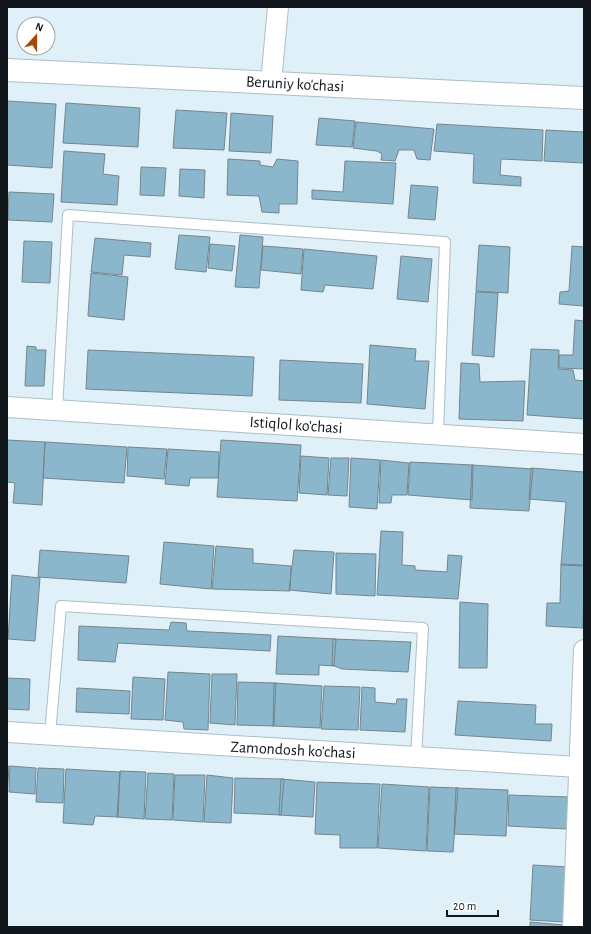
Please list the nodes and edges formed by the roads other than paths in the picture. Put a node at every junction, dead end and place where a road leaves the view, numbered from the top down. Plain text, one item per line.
1 (278, 7) edge
2 (7, 70) edge
3 (271, 83) junction
4 (584, 98) edge
5 (7, 407) edge
6 (57, 410) junction
7 (438, 434) junction
8 (584, 444) edge
9 (584, 650) edge
10 (7, 732) edge
11 (50, 735) junction
12 (416, 757) junction
13 (578, 767) junction
14 (573, 927) edge

1 - 3 street
2 - 3 main road, Beruniy ko'chasi
3 - 4 main road, Beruniy ko'chasi
5 - 6 street, Istiqlol ko'chasi
6 - 7 street, Istiqlol ko'chasi
6 - 7 lane
7 - 8 street, Istiqlol ko'chasi
9 - 13 street
10 - 11 street, Zamondosh ko'chasi
11 - 12 street, Zamondosh ko'chasi
11 - 12 lane
12 - 13 street, Zamondosh ko'chasi
13 - 14 street

